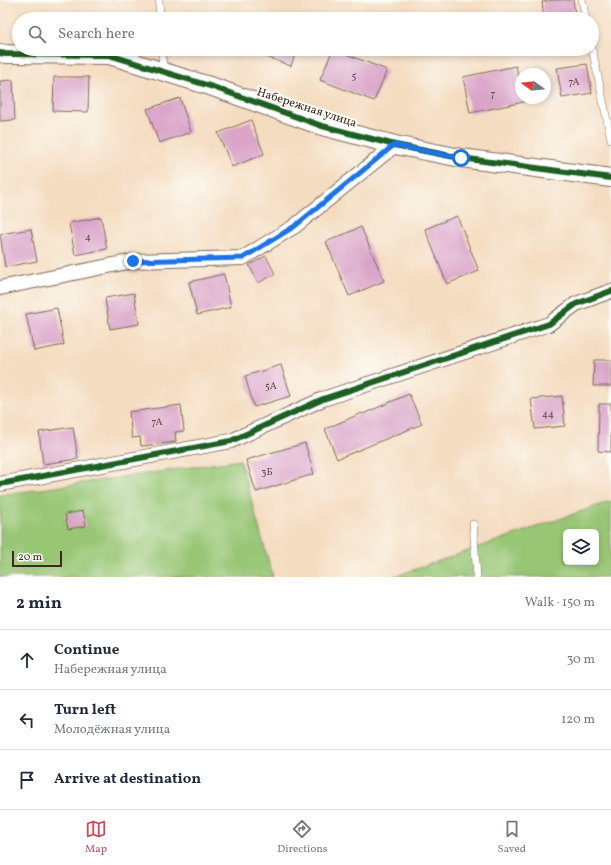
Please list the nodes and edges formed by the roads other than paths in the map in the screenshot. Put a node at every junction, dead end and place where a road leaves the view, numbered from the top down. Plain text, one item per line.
1 (159, 0) edge
2 (582, 0) edge
3 (160, 12) edge
4 (585, 12) edge
5 (2, 54) edge
6 (12, 54) edge
7 (112, 56) edge
8 (162, 56) edge
9 (594, 56) edge
10 (162, 71) junction
11 (611, 139) edge
12 (394, 145) junction
13 (611, 178) edge
14 (0, 288) edge
15 (611, 291) edge
16 (0, 484) edge
17 (473, 524) dead end
18 (477, 577) edge

1 - 3 lane
2 - 4 lane
5 - 6 street, Набережная улица
7 - 10 street, Набережная улица
8 - 10 lane
9 - 11 lane
10 - 12 street, Набережная улица
12 - 13 street, Набережная улица
12 - 14 street
15 - 16 street
17 - 18 lane

